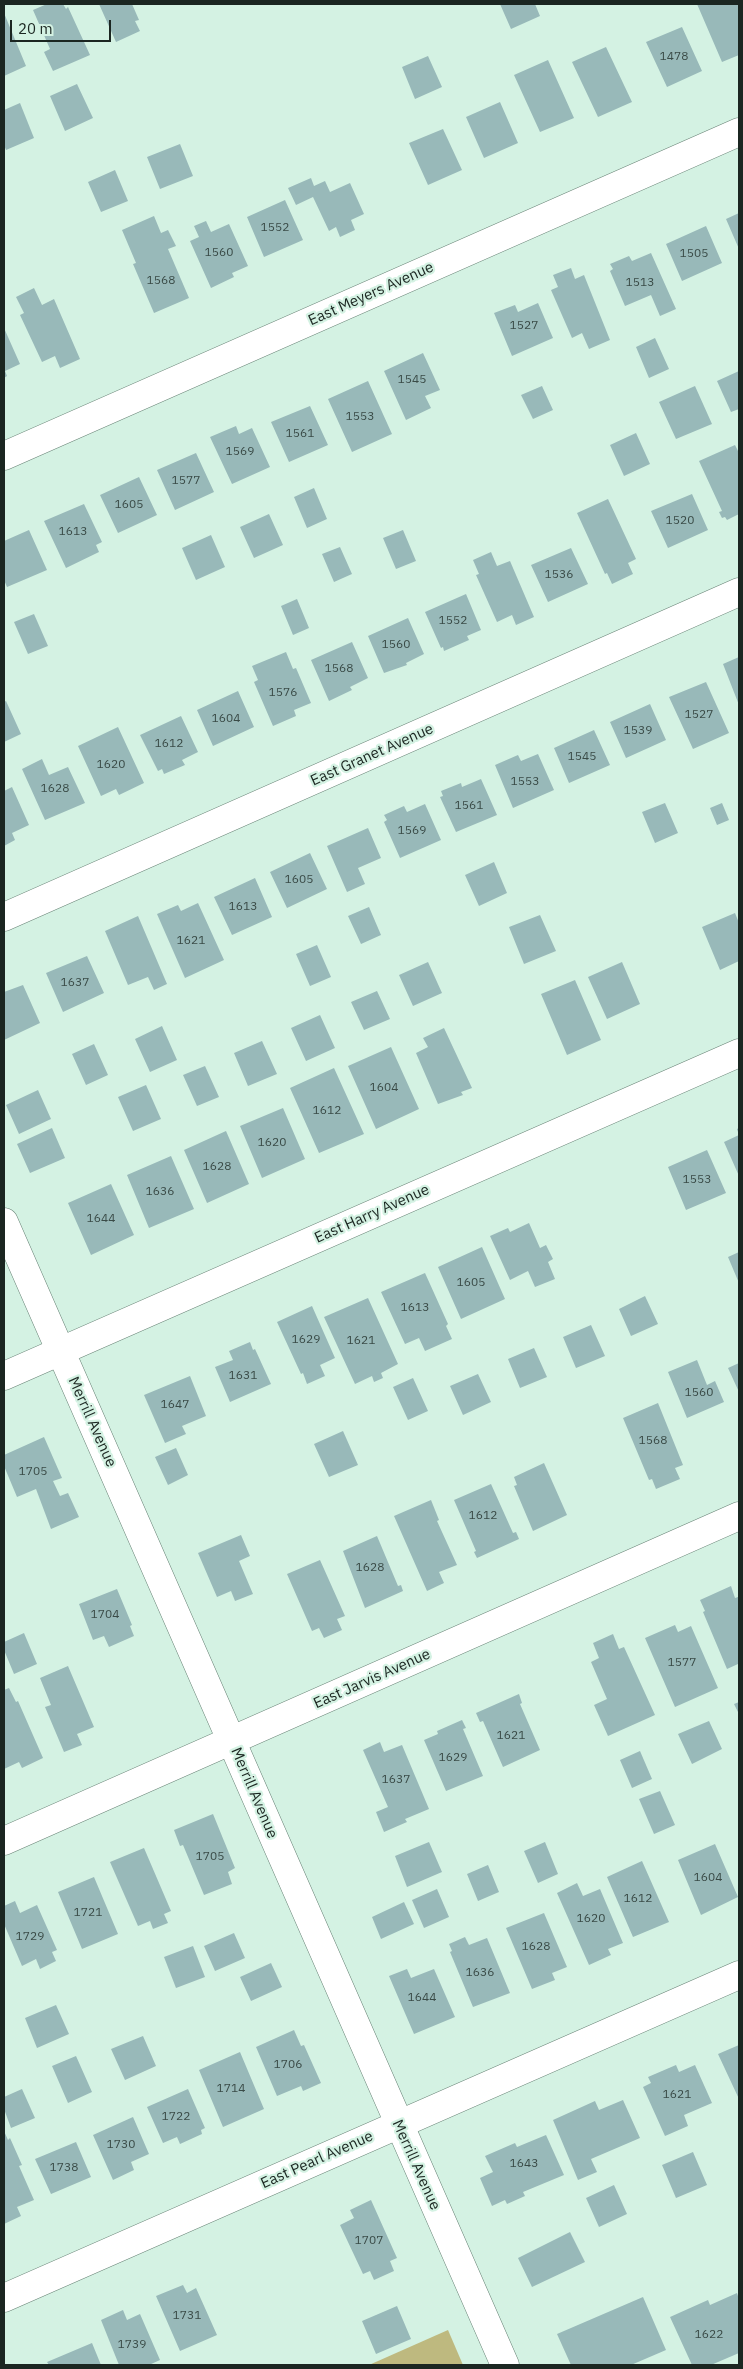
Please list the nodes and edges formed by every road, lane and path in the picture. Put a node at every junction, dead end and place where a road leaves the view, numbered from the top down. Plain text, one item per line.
1 (739, 132) edge
2 (4, 456) edge
3 (739, 592) edge
4 (4, 917) edge
5 (739, 1053) edge
6 (4, 1222) edge
7 (61, 1352) junction
8 (4, 1376) edge
9 (739, 1516) edge
10 (231, 1741) junction
11 (4, 1841) edge
12 (739, 1975) edge
13 (398, 2125) junction
14 (4, 2298) edge
15 (505, 2365) edge

1 - 2 street, East Meyers Avenue
3 - 4 street, East Granet Avenue
5 - 7 street, East Harry Avenue
6 - 7 street, Merrill Avenue
7 - 8 street, East Harry Avenue
7 - 10 street, Merrill Avenue
9 - 10 street, East Jarvis Avenue
10 - 11 street, East Jarvis Avenue
10 - 13 street, Merrill Avenue
12 - 13 street, East Pearl Avenue
13 - 14 street, East Pearl Avenue
13 - 15 street, Merrill Avenue

